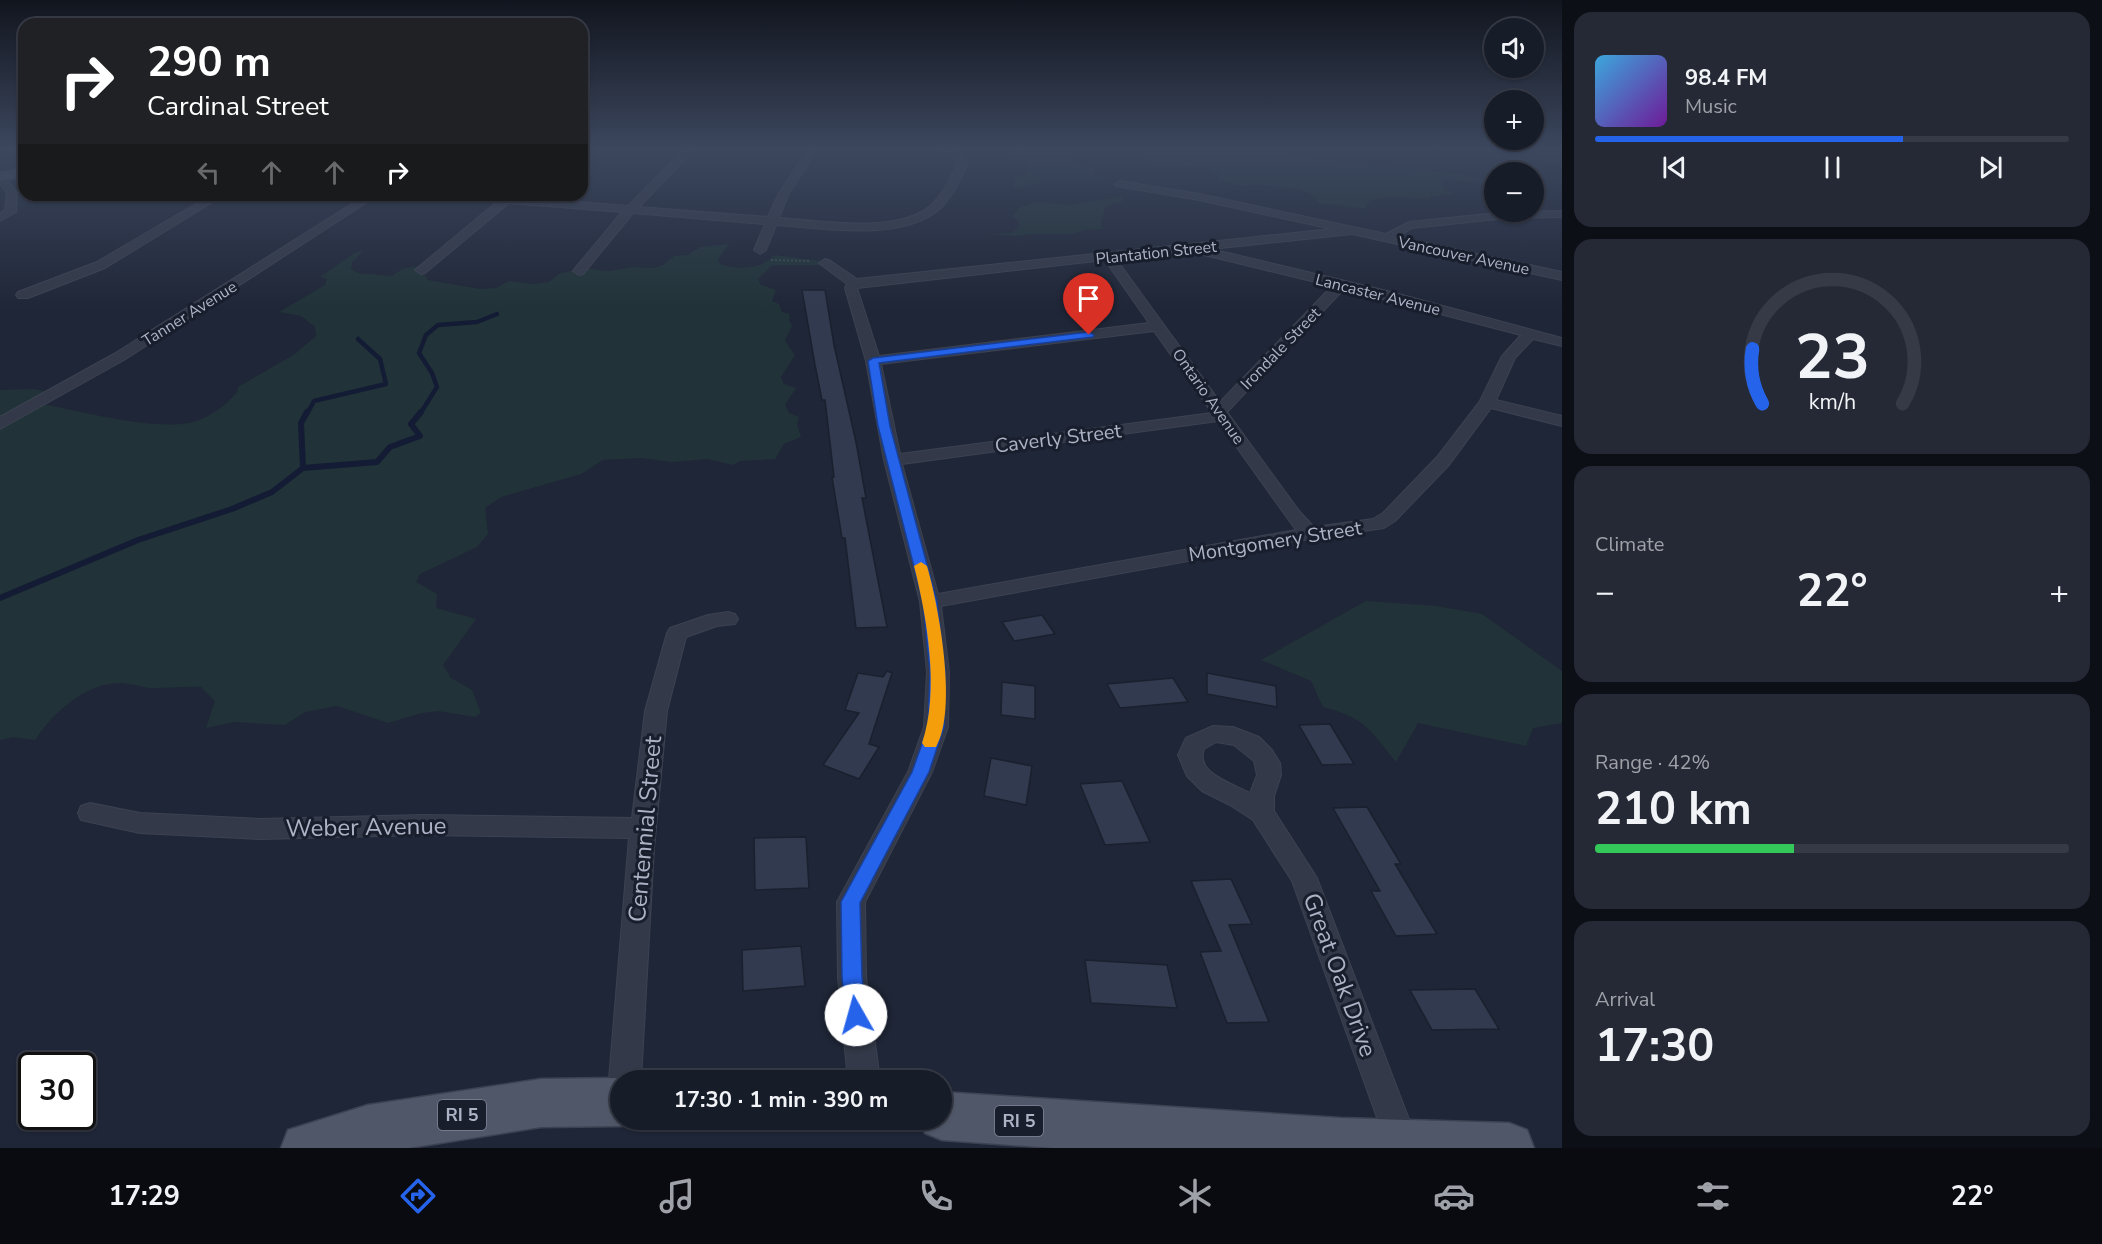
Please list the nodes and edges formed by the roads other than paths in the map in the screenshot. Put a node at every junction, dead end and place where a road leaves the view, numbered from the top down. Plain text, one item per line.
1 (11, 202) edge
2 (208, 202) edge
3 (363, 202) edge
4 (504, 202) edge
5 (556, 202) edge
6 (638, 202) edge
7 (780, 202) edge
8 (938, 202) edge
9 (1219, 202) edge
10 (631, 209) junction
11 (1562, 214) edge
12 (0, 218) edge
13 (772, 221) junction
14 (1350, 231) junction
15 (1387, 239) junction
16 (1194, 248) junction
17 (760, 250) road end
18 (1109, 258) junction
19 (825, 262) road end
20 (421, 270) dead end
21 (579, 271) dead end
22 (1562, 276) edge
23 (854, 283) junction
24 (1341, 284) junction
25 (23, 294) dead end
26 (1159, 326) junction
27 (1530, 334) junction
28 (1562, 342) edge
29 (873, 361) junction
30 (1487, 402) junction
31 (1221, 414) junction
32 (1562, 421) edge
33 (0, 424) edge
34 (892, 460) junction
35 (1309, 533) junction
36 (930, 602) junction
37 (728, 619) dead end
38 (90, 813) dead end
39 (1262, 813) dead end
40 (643, 828) junction
41 (627, 1070) edge
42 (863, 1070) edge
43 (610, 1102) edge
44 (952, 1117) edge
45 (1402, 1145) junction
46 (306, 1148) edge
47 (1509, 1148) edge

1 - 12 street
2 - 25 street
3 - 33 street, Tanner Avenue
4 - 20 street
5 - 10 street
6 - 10 street
7 - 13 street
8 - 13 street
9 - 14 street, Vancouver Avenue
10 - 13 street
10 - 21 street
11 - 15 street
13 - 17 street
14 - 15 street, Vancouver Avenue
14 - 16 street, Plantation Street
15 - 22 street, Vancouver Avenue
16 - 18 street, Plantation Street
16 - 24 street, Lancaster Avenue
18 - 23 street, Plantation Street
18 - 26 street, Ontario Avenue
19 - 23 street
23 - 29 street
24 - 27 street, Lancaster Avenue
24 - 31 street, Irondale Street
26 - 29 street
26 - 31 street, Ontario Avenue
27 - 28 street, Lancaster Avenue
27 - 30 street, Montgomery Street
29 - 34 street
30 - 32 street
30 - 35 street, Montgomery Street
31 - 34 street, Caverly Street
31 - 35 street, Ontario Avenue
34 - 36 street
35 - 36 street, Montgomery Street
36 - 42 street
37 - 40 street, Centennial Street
38 - 40 street, Weber Avenue
39 - 45 street, Great Oak Drive
40 - 41 street, Centennial Street
43 - 46 main road, RI 5
44 - 45 main road, RI 5
45 - 47 main road, RI 5

